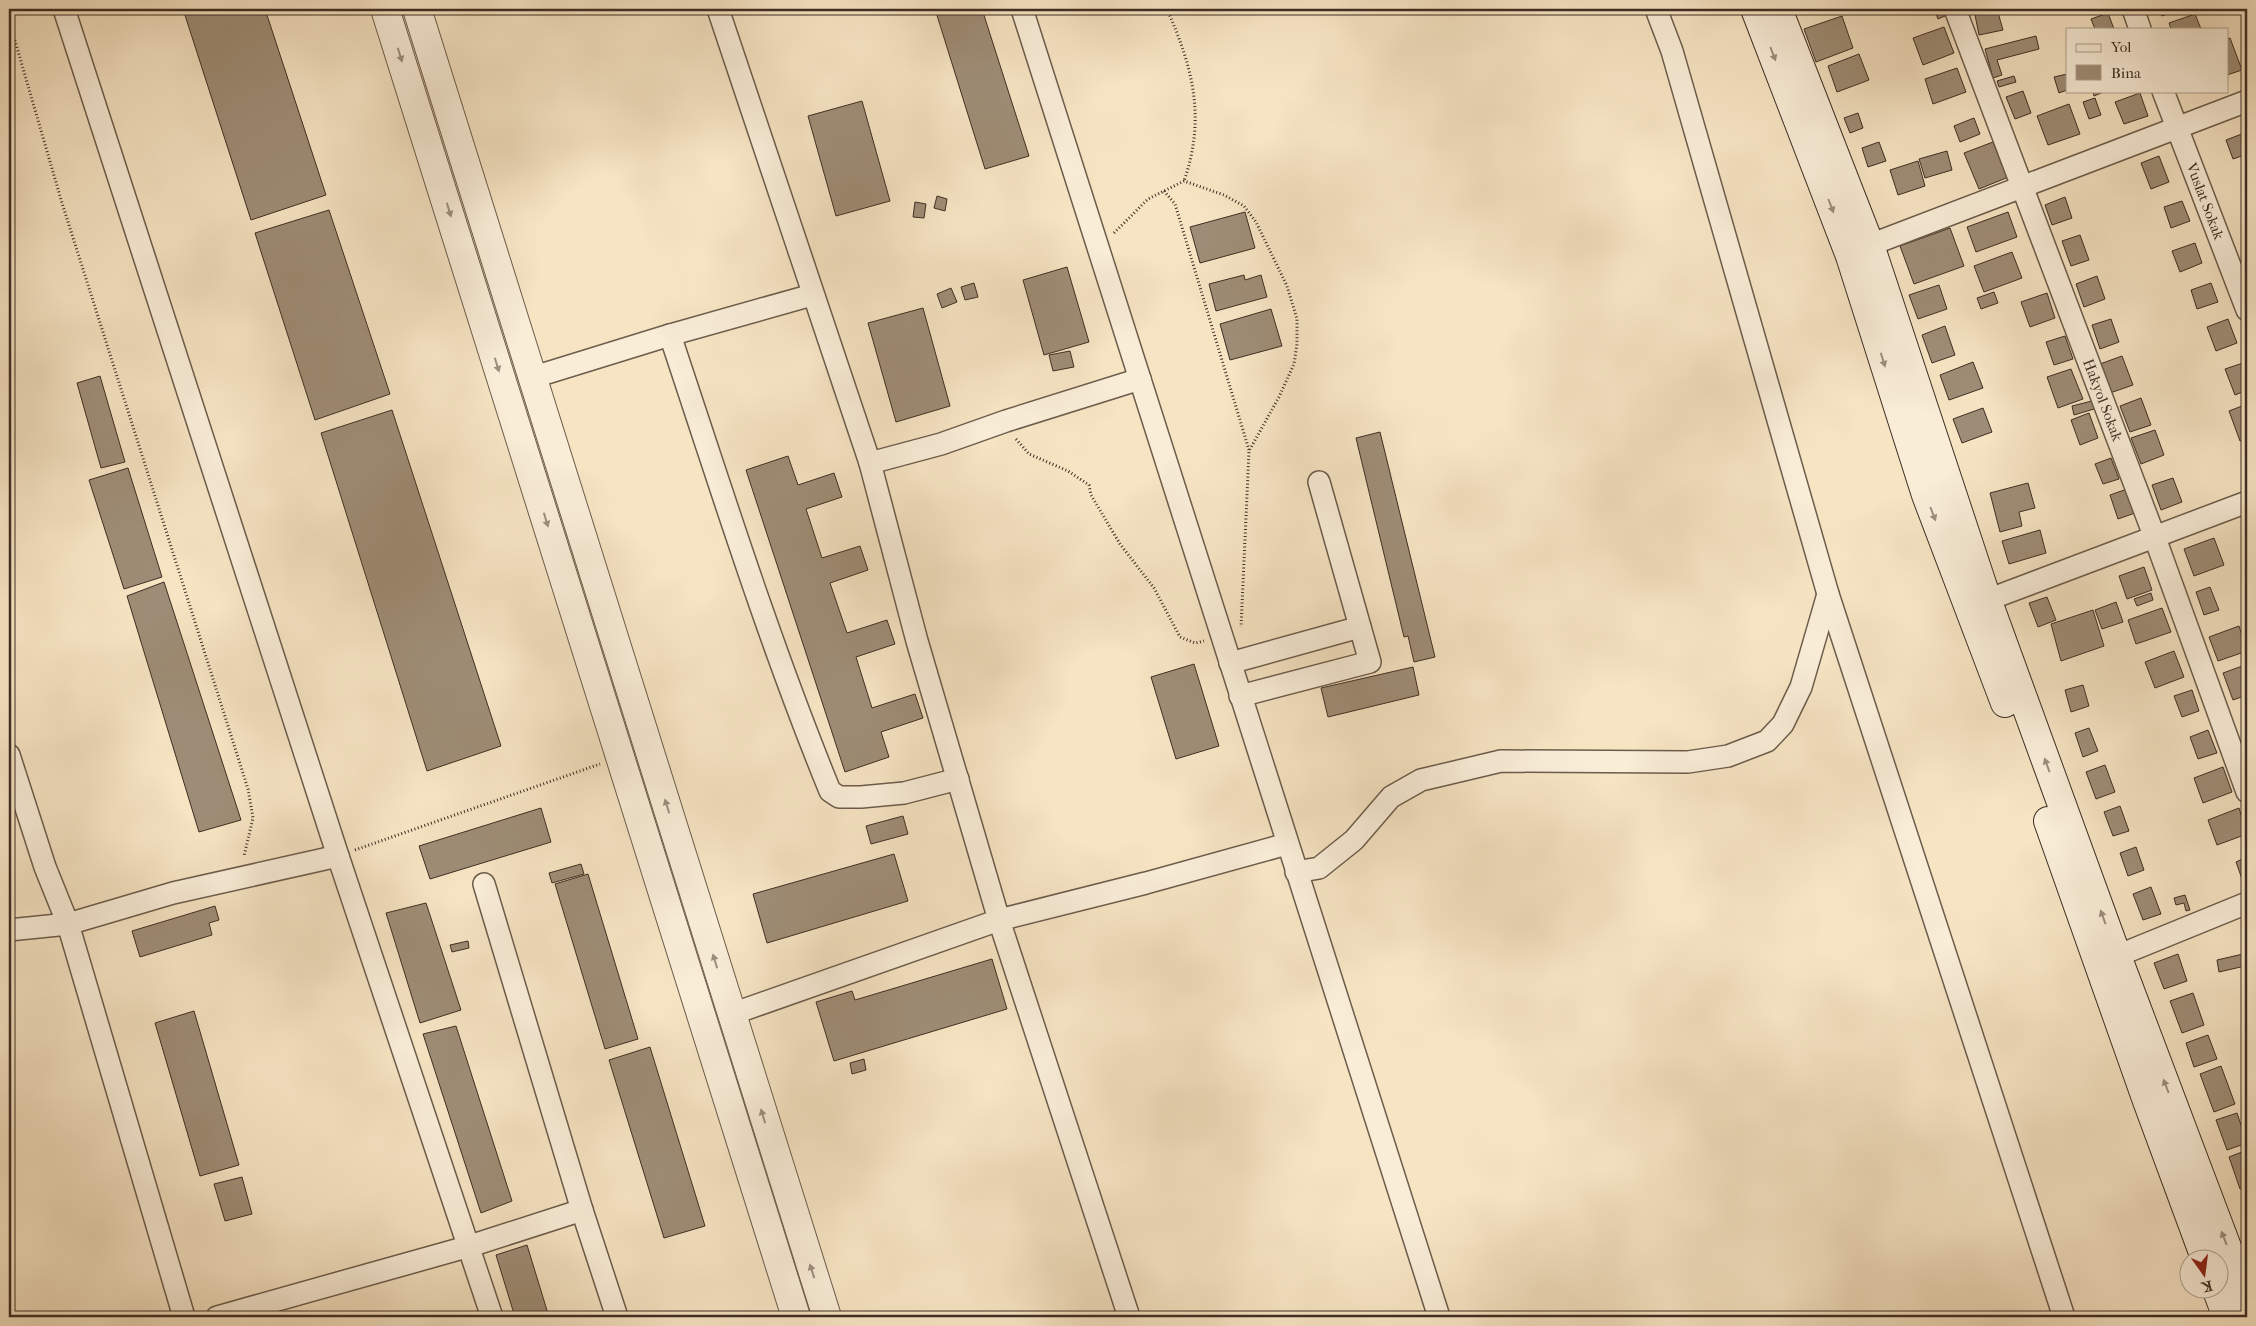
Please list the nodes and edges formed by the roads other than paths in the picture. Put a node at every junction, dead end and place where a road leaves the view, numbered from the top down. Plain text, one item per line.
1 (64, 9) edge
2 (385, 9) edge
3 (417, 9) edge
4 (718, 9) edge
5 (1022, 9) edge
6 (1656, 9) edge
7 (1755, 9) edge
8 (1778, 9) edge
9 (1955, 9) edge
10 (2133, 9) edge
11 (2140, 28) edge
12 (2163, 92) edge
13 (2247, 101) edge
14 (2177, 130) junction
15 (2022, 188) junction
16 (1860, 251) junction
17 (812, 295) junction
18 (2247, 310) edge
19 (670, 335) junction
20 (534, 377) junction
21 (1140, 379) junction
22 (870, 463) junction
23 (1319, 482) dead end
24 (2247, 502) edge
25 (2156, 538) junction
26 (1828, 594) junction
27 (1977, 603) junction
28 (1360, 627) junction
29 (1235, 662) junction
30 (1240, 696) junction
31 (9, 755) edge
32 (958, 780) junction
33 (2247, 792) edge
34 (1287, 844) junction
35 (338, 856) junction
36 (1296, 872) junction
37 (484, 884) dead end
38 (2247, 903) edge
39 (999, 920) junction
40 (68, 924) junction
41 (9, 930) edge
42 (2108, 962) junction
43 (732, 1014) junction
44 (582, 1210) junction
45 (470, 1246) junction
46 (2202, 1248) edge
47 (2220, 1298) edge
48 (2247, 1300) edge
49 (184, 1317) edge
50 (217, 1317) edge
51 (492, 1317) edge
52 (617, 1317) edge
53 (796, 1317) edge
54 (827, 1317) edge
55 (1129, 1317) edge
56 (1439, 1317) edge
57 (2064, 1317) edge
58 (2227, 1317) edge

1 - 35 street
2 -> 53 street
3 - 20 street
4 - 17 street
5 - 21 street
6 - 26 street
7 -> 16 street
8 - 16 street
9 - 15 street, Hakyol Sokak
10 - 11 street
12 - 14 street, Vuslat Sokak
13 - 14 street
14 - 15 street
14 - 18 street, Vuslat Sokak
15 - 16 street
15 - 25 street, Hakyol Sokak
16 - 27 street
17 - 19 street
17 - 22 street
19 - 20 street
19 - 32 street
43 -> 20 street
21 - 22 street
21 - 29 street
22 - 32 street
23 - 28 street
24 - 25 street
25 - 27 street
25 - 33 street, Hakyol Sokak
26 - 36 street
26 - 57 street
27 - 42 street
28 - 29 street
28 - 30 street
29 - 30 street
30 - 34 street
31 - 40 street
32 - 39 street
34 - 36 street
34 - 39 street
35 - 40 street
35 - 45 street
36 - 56 street
37 - 44 street
38 - 42 street
39 - 43 street
39 - 55 street
40 - 41 street
40 - 49 street
42 - 46 street
48 -> 42 street
54 -> 43 street
44 - 45 street
44 - 52 street
45 - 50 street
45 - 51 street
47 - 58 street

